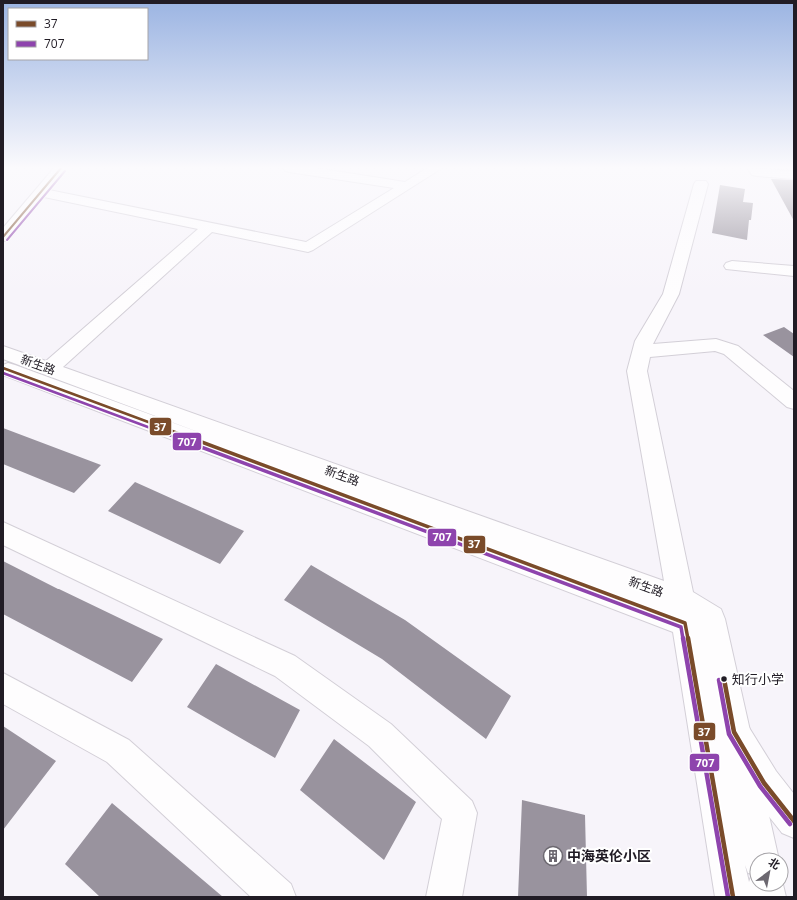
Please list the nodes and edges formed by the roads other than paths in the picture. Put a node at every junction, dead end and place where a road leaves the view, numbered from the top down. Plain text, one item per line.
1 (27, 210) edge
2 (125, 210) edge
3 (368, 210) edge
4 (694, 210) edge
5 (208, 227) junction
6 (3, 237) edge
7 (732, 266) dead end
8 (794, 271) edge
9 (642, 351) junction
10 (3, 352) edge
11 (3, 368) edge
12 (49, 369) junction
13 (794, 402) edge
14 (3, 533) edge
15 (693, 614) junction
16 (3, 688) edge
17 (734, 732) junction
18 (794, 821) edge
19 (758, 852) edge
20 (278, 897) edge
21 (444, 897) edge
22 (733, 897) edge

1 - 6 street
2 - 5 street
3 - 5 street
4 - 9 street
5 - 12 street
7 - 8 street
9 - 13 street
9 - 15 street
10 - 12 street, 新生路
11 - 15 street, 新生路
12 - 15 street, 新生路
14 - 21 street
15 - 17 street
15 - 22 street
16 - 20 street
17 - 18 street
17 - 19 street

